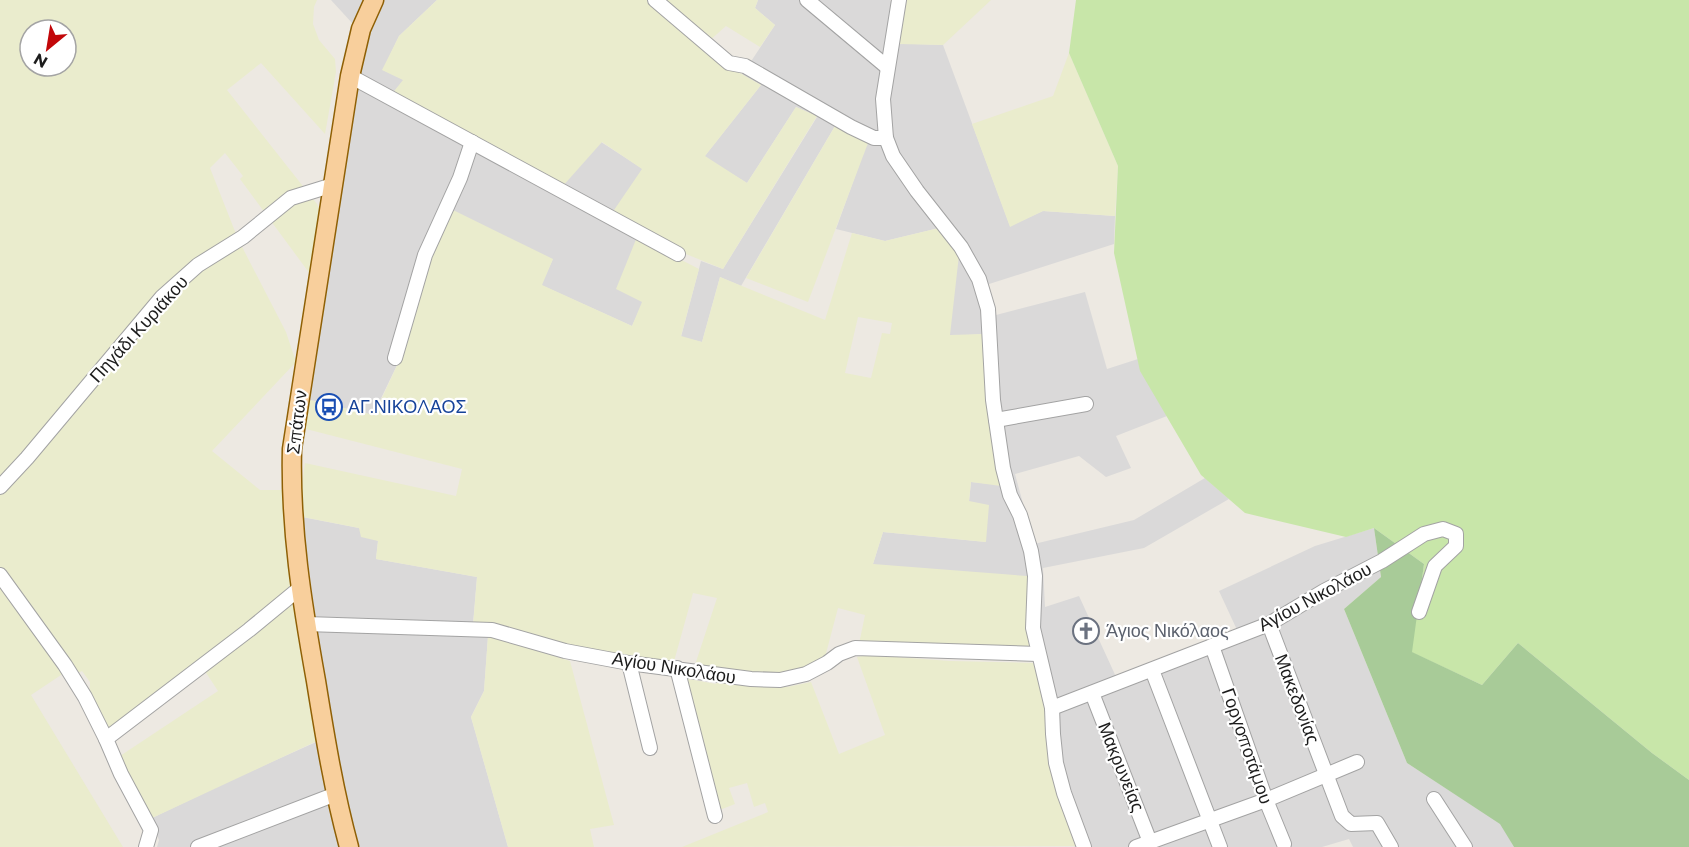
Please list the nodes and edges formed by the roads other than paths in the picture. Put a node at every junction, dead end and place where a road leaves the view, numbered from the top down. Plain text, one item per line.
1 (374, 0) edge
2 (655, 0) edge
3 (807, 0) edge
4 (899, 0) edge
5 (887, 67) junction
6 (350, 76) junction
7 (886, 138) junction
8 (472, 141) junction
9 (333, 185) junction
10 (678, 254) dead end
11 (395, 358) dead end
12 (1086, 404) dead end
13 (996, 420) junction
14 (0, 487) edge
15 (0, 576) edge
16 (300, 588) junction
17 (1419, 612) dead end
18 (306, 624) junction
19 (1269, 624) junction
20 (1212, 646) junction
21 (1038, 654) junction
22 (629, 663) junction
23 (677, 668) junction
24 (1152, 670) junction
25 (1092, 693) junction
26 (1052, 708) junction
27 (106, 740) junction
28 (650, 748) dead end
29 (1357, 762) dead end
30 (1326, 774) junction
31 (336, 794) junction
32 (1434, 799) dead end
33 (1266, 800) junction
34 (716, 816) dead end
35 (1210, 819) junction
36 (1150, 842) junction
37 (1284, 844) dead end
38 (147, 847) edge
39 (198, 847) edge
40 (349, 847) edge
41 (1084, 847) edge
42 (1136, 847) edge
43 (1220, 847) edge
44 (1391, 847) edge
45 (1465, 847) edge

1 - 6 main road, Σπάτων
2 - 7 street
3 - 5 street
4 - 5 street
5 - 7 street
6 - 8 street
6 - 9 main road, Σπάτων
7 - 13 street
8 - 10 street
8 - 11 street
9 - 14 street, Πηγάδι Κυριάκου
9 - 16 main road, Σπάτων
12 - 13 street
13 - 21 street
15 - 27 street
16 - 18 main road, Σπάτων
16 - 27 street
17 - 19 street, Αγίου Νικολάου
18 - 22 street, Αγίου Νικολάου
18 - 31 main road, Σπάτων
19 - 20 street, Αγίου Νικολάου
19 - 30 street, Μακεδονίας
20 - 24 street, Αγίου Νικολάου
20 - 33 street, Γοργοποτάμου
21 - 23 street, Αγίου Νικολάου
21 - 26 street
22 - 23 street, Αγίου Νικολάου
22 - 28 street
23 - 34 street
24 - 25 street, Αγίου Νικολάου
24 - 35 street
25 - 26 street, Αγίου Νικολάου
25 - 36 street, Μακρυνείας
26 - 41 street
27 - 38 street
29 - 30 street
30 - 33 street
30 - 44 street, Μακεδονίας
31 - 39 street
31 - 40 main road, Σπάτων
32 - 45 street
33 - 35 street
33 - 37 street, Γοργοποτάμου
35 - 36 street
35 - 43 street
36 - 42 street

